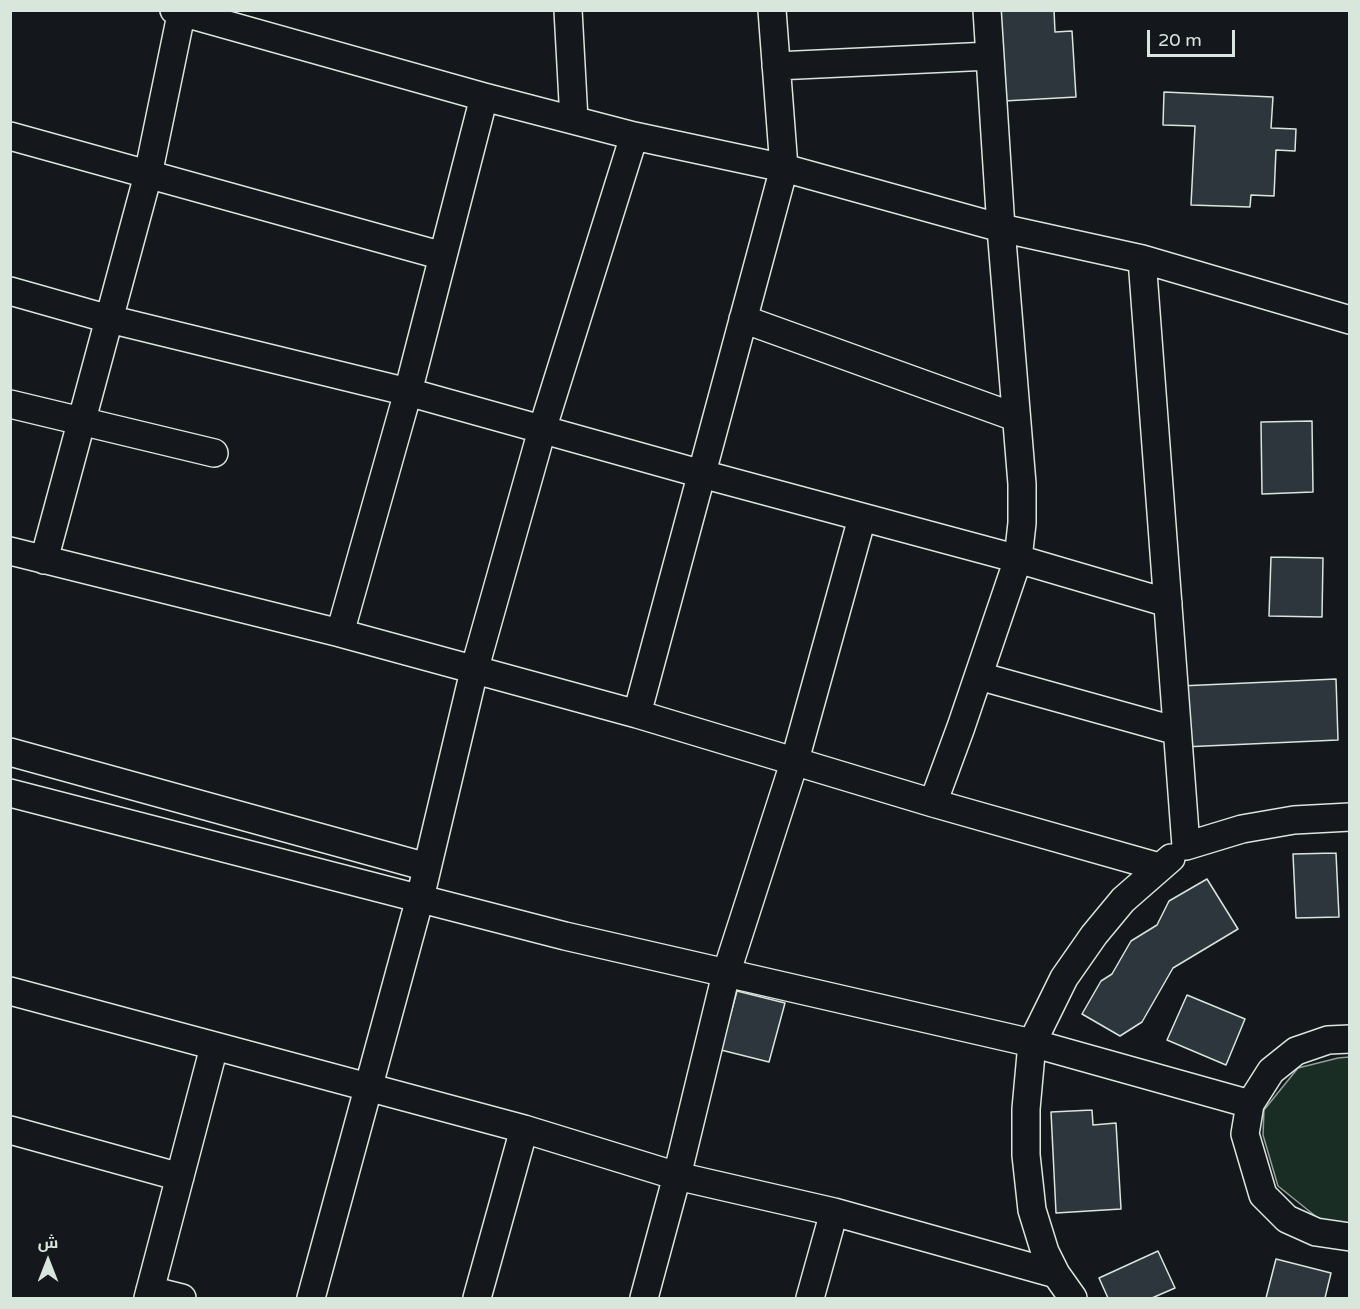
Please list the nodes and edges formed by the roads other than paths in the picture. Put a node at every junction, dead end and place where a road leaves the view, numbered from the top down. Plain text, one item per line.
1 (568, 10) edge
2 (772, 10) edge
3 (987, 10) edge
4 (179, 11) edge
5 (990, 56) junction
6 (776, 66) junction
7 (484, 97) junction
8 (574, 120) junction
9 (10, 136) edge
10 (634, 136) junction
11 (783, 168) junction
12 (148, 175) junction
13 (1001, 228) junction
14 (443, 256) junction
15 (1142, 259) junction
16 (10, 291) edge
17 (109, 319) junction
18 (743, 319) junction
19 (1350, 320) edge
20 (408, 392) junction
21 (10, 404) edge
22 (1015, 417) junction
23 (82, 420) junction
24 (542, 430) junction
25 (214, 453) dead end
26 (702, 474) junction
27 (862, 518) junction
28 (10, 551) edge
29 (1018, 559) junction
30 (44, 560) junction
31 (1168, 603) junction
32 (340, 633) junction
33 (474, 670) junction
34 (979, 676) junction
35 (637, 714) junction
36 (1177, 731) junction
37 (10, 752) edge
38 (795, 760) junction
39 (10, 793) edge
40 (933, 803) junction
41 (1350, 817) edge
42 (1186, 846) junction
43 (427, 867) junction
44 (1159, 867) junction
45 (420, 898) junction
46 (726, 974) junction
47 (10, 991) edge
48 (1350, 1039) edge
49 (1032, 1043) junction
50 (214, 1047) junction
51 (367, 1087) junction
52 (1250, 1104) junction
53 (524, 1129) junction
54 (10, 1130) edge
55 (677, 1176) junction
56 (180, 1177) junction
57 (834, 1212) junction
58 (1350, 1237) edge
59 (1056, 1275) junction
60 (149, 1294) edge
61 (182, 1299) edge
62 (311, 1299) edge
63 (477, 1299) edge
64 (644, 1299) edge
65 (810, 1299) edge
66 (1072, 1299) edge

1 - 8 street
2 - 6 street
3 - 5 street
4 - 7 street
4 - 12 street
5 - 6 street
5 - 13 street
6 - 11 street
7 - 8 street
7 - 14 street
8 - 10 street
9 - 12 street
10 - 11 street
10 - 24 street
11 - 13 street
11 - 18 street
12 - 14 street
12 - 17 street
13 - 15 street
13 - 22 street
14 - 20 street
15 - 19 street
15 - 31 street
16 - 17 street
17 - 20 street
17 - 23 street
18 - 22 street
18 - 26 street
20 - 24 street
20 - 32 street
21 - 23 street
22 - 29 street
23 - 25 street
23 - 30 street
24 - 26 street
24 - 33 street
26 - 27 street
26 - 35 street
27 - 29 street
27 - 38 street
28 - 30 street
29 - 31 street
29 - 34 street
30 - 32 street
31 - 36 street
32 - 33 street
33 - 35 street
33 - 43 street
34 - 36 street
34 - 40 street
35 - 38 street
36 - 42 street
37 - 43 street
38 - 40 street
38 - 46 street
39 - 45 street
40 - 44 street
41 - 42 street
42 - 44 street
43 - 45 street
44 - 49 street
45 - 46 street
45 - 51 street
46 - 49 street
46 - 55 street
47 - 50 street
48 - 52 street
49 - 52 street
49 - 59 street
50 - 51 street
50 - 56 street
51 - 53 street
51 - 62 street
52 - 58 street
53 - 55 street
53 - 63 street
54 - 56 street
55 - 57 street
55 - 64 street
56 - 60 street
57 - 59 street
57 - 65 street
59 - 66 street
60 - 61 street

